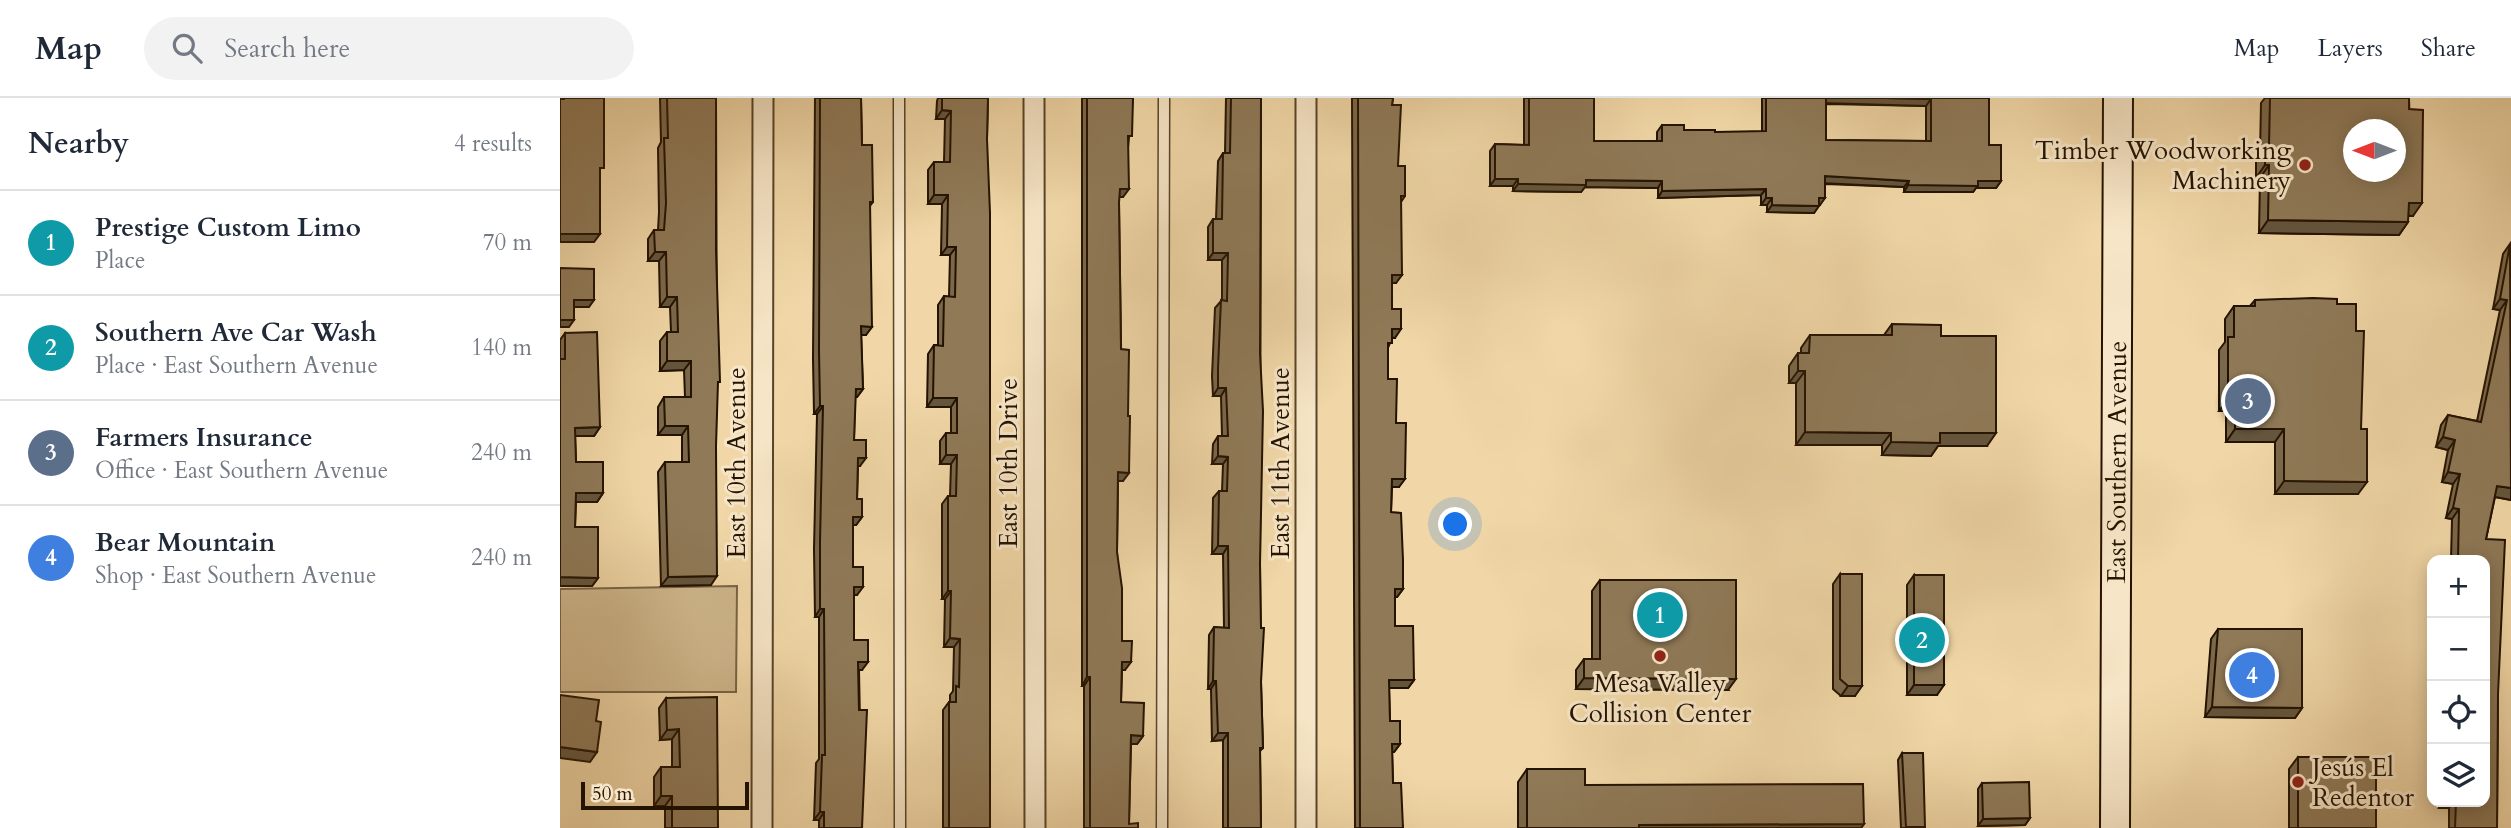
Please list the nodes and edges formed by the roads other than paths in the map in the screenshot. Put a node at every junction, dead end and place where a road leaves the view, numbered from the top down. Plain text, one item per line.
1 (763, 98) edge
2 (899, 98) edge
3 (1034, 98) edge
4 (1164, 98) edge
5 (1306, 98) edge
6 (2118, 98) edge
7 (762, 828) edge
8 (900, 828) edge
9 (1035, 828) edge
10 (1162, 828) edge
11 (1306, 828) edge
12 (2115, 828) edge

1 - 7 street, East 10th Avenue
2 - 8 lane
3 - 9 street, East 10th Drive
4 - 10 lane
5 - 11 street, East 11th Avenue
6 - 12 main road, East Southern Avenue

